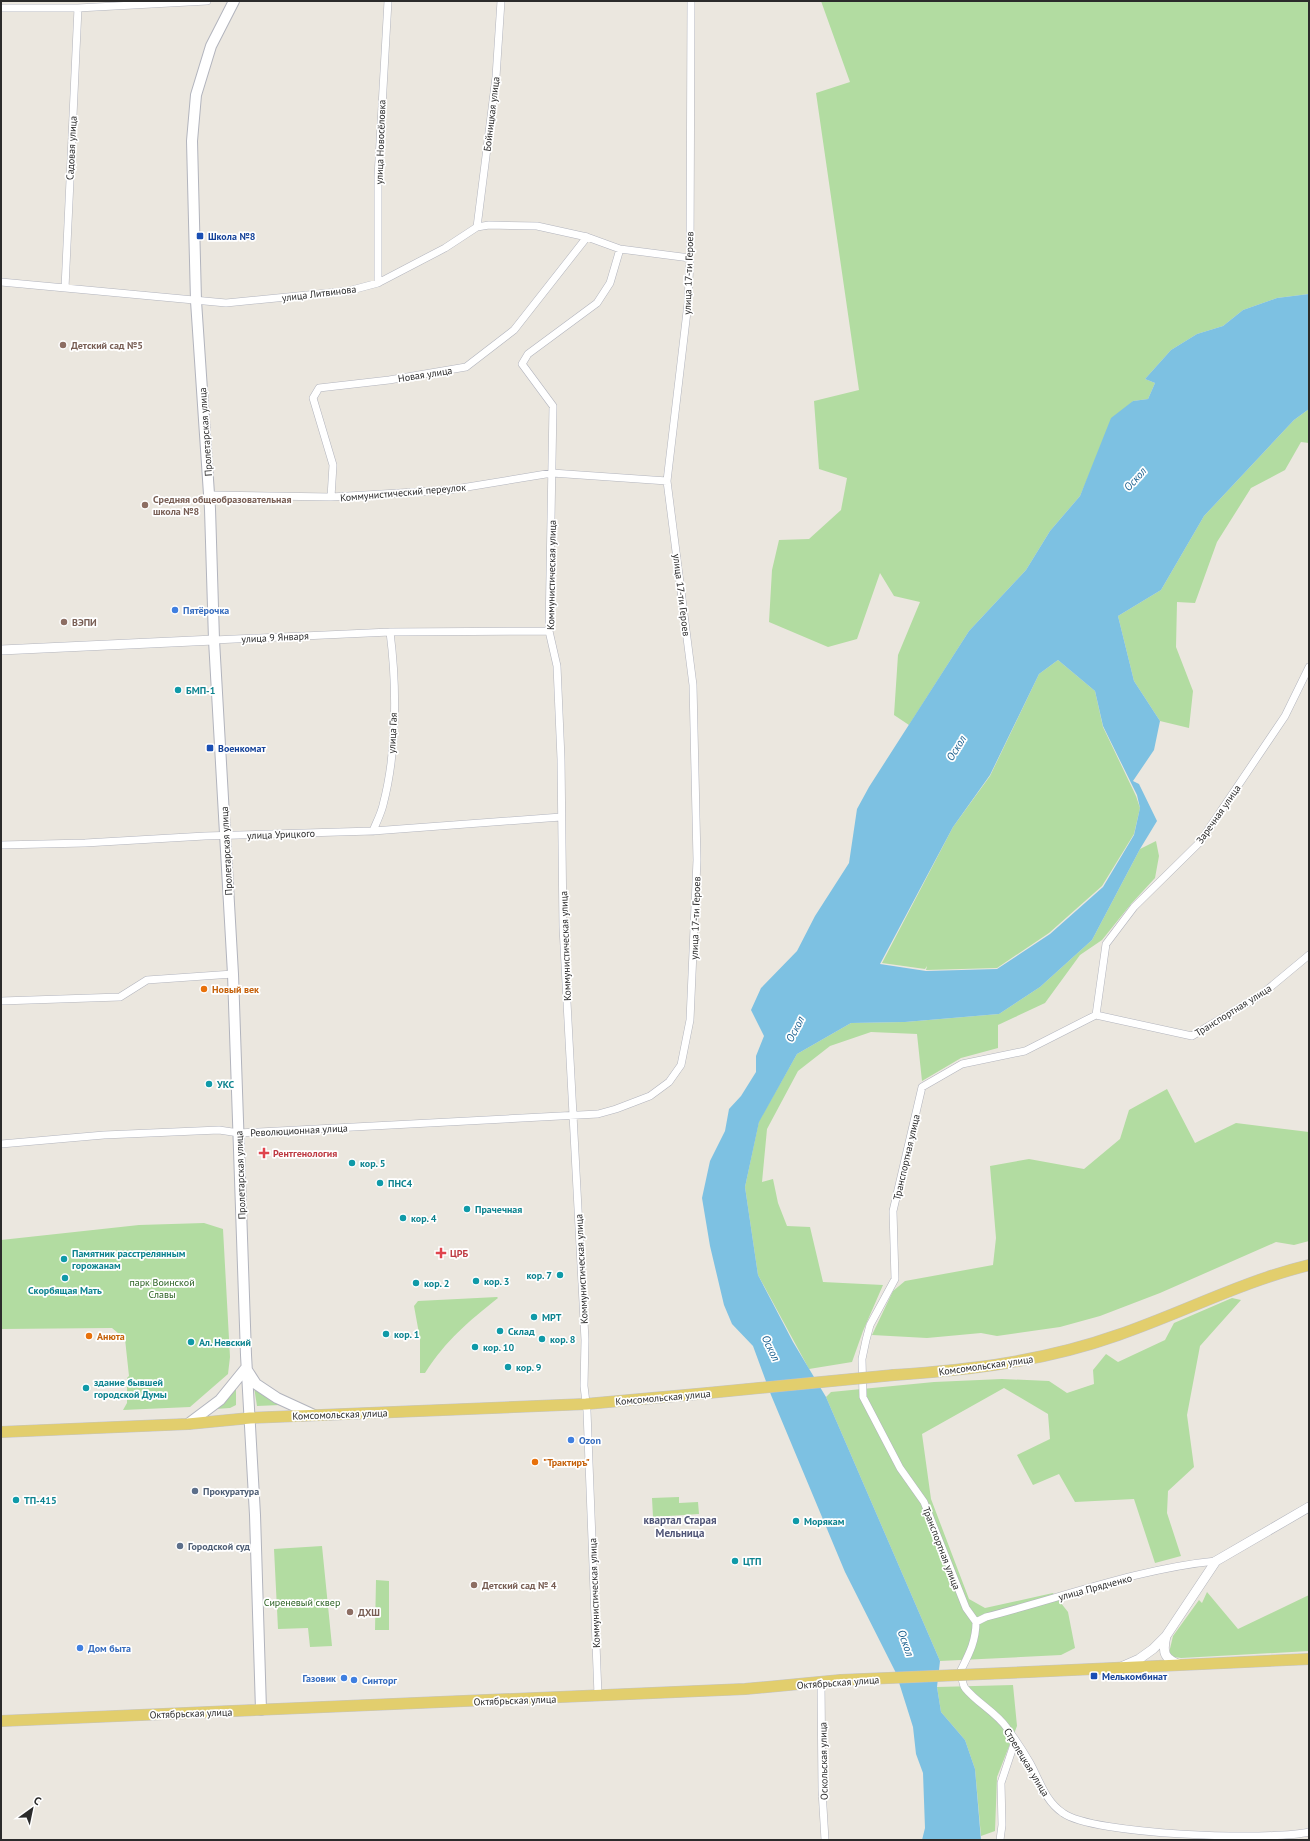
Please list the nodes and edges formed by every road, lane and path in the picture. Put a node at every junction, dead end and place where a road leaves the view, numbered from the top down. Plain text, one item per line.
1 (207, 1) edge
2 (234, 1) edge
3 (388, 1) edge
4 (501, 1) edge
5 (691, 1) edge
6 (1, 8) edge
7 (78, 8) junction
8 (477, 227) junction
9 (587, 237) junction
10 (620, 249) junction
11 (690, 258) junction
12 (1, 282) edge
13 (378, 283) junction
14 (65, 288) junction
15 (196, 301) junction
16 (552, 473) junction
17 (667, 481) junction
18 (209, 495) junction
19 (331, 497) junction
20 (549, 631) junction
21 (390, 632) junction
22 (214, 640) junction
23 (1, 650) edge
24 (1309, 667) edge
25 (561, 817) junction
26 (373, 831) junction
27 (226, 836) junction
28 (1, 845) edge
29 (1309, 956) edge
30 (233, 974) junction
31 (1, 1002) edge
32 (1096, 1015) junction
33 (574, 1116) junction
34 (239, 1133) junction
35 (1, 1144) edge
36 (1309, 1265) edge
37 (246, 1368) junction
38 (586, 1404) junction
39 (314, 1415) junction
40 (250, 1418) junction
41 (188, 1424) junction
42 (1, 1432) edge
43 (1309, 1507) edge
44 (1216, 1560) junction
45 (976, 1622) junction
46 (1166, 1636) junction
47 (1309, 1659) edge
48 (1185, 1666) junction
49 (1117, 1669) junction
50 (1028, 1672) joint
51 (821, 1683) junction
52 (598, 1695) junction
53 (261, 1710) junction
54 (1, 1721) edge
55 (1015, 1741) junction
56 (1309, 1832) edge
57 (825, 1840) edge
58 (1000, 1840) edge

1 - 7 street
2 - 15 main road, Пролетарская улица
3 - 13 street, улица Новосёловка
4 - 8 street, Бойницкая улица
5 - 11 street, улица 17-ти Героев
6 - 7 street
7 - 14 street, Садовая улица
8 - 9 street, улица Литвинова
8 - 13 street, улица Литвинова
9 - 10 street, улица Литвинова
9 - 19 street, Новая улица
10 - 11 street, улица Литвинова
10 - 16 street, Коммунистическая улица
11 - 17 street, улица 17-ти Героев
12 - 14 street, улица Литвинова
13 - 15 street, улица Литвинова
14 - 15 street, улица Литвинова
15 - 18 main road, Пролетарская улица
16 - 17 street, Коммунистический переулок
16 - 19 street, Коммунистический переулок
16 - 20 street, Коммунистическая улица
17 - 33 street, улица 17-ти Героев
18 - 19 street, Коммунистический переулок
18 - 22 main road, Пролетарская улица
20 - 21 street, улица 9 Января
20 - 25 street, Коммунистическая улица
21 - 22 street, улица 9 Января
21 - 26 street, улица Гая
22 - 23 street, улица 9 Января
22 - 27 main road, Пролетарская улица
24 - 32 street, Заречная улица
25 - 26 street, улица Урицкого
25 - 33 street, Коммунистическая улица
26 - 27 street, улица Урицкого
27 - 28 street, улица Урицкого
27 - 30 main road, Пролетарская улица
29 - 32 street, Транспортная улица
30 - 31 street
30 - 34 main road, Пролетарская улица
32 - 45 street, Транспортная улица
33 - 34 street, Революционная улица
33 - 38 street, Коммунистическая улица
34 - 35 street, Революционная улица
34 - 37 main road, Пролетарская улица
36 - 38 main road, Комсомольская улица, bridge
37 - 39 main road
37 - 40 main road, Пролетарская улица
37 - 41 main road
38 - 39 main road, Комсомольская улица
38 - 52 street, Коммунистическая улица
39 - 40 main road, Комсомольская улица
40 - 41 main road, Комсомольская улица
40 - 53 main road, Пролетарская улица
41 - 42 main road, Комсомольская улица
43 - 44 street, улица Прядченко
44 - 45 street, улица Прядченко
44 - 46 street, улица Прядченко
45 - 55 street, Стрелецкая улица
46 - 48 street, улица Прядченко
46 - 49 street, улица Прядченко
47 - 48 main road, улица Прядченко
48 - 49 main road, улица Прядченко
49 - 50 main road, улица Прядченко
50 - 51 main road, Октябрьская улица, bridge
51 - 52 main road, Октябрьская улица
51 - 57 street, Оскольская улица
52 - 53 main road, Октябрьская улица
53 - 54 main road, Октябрьская улица
55 - 56 street, Стрелецкая улица
55 - 58 street

